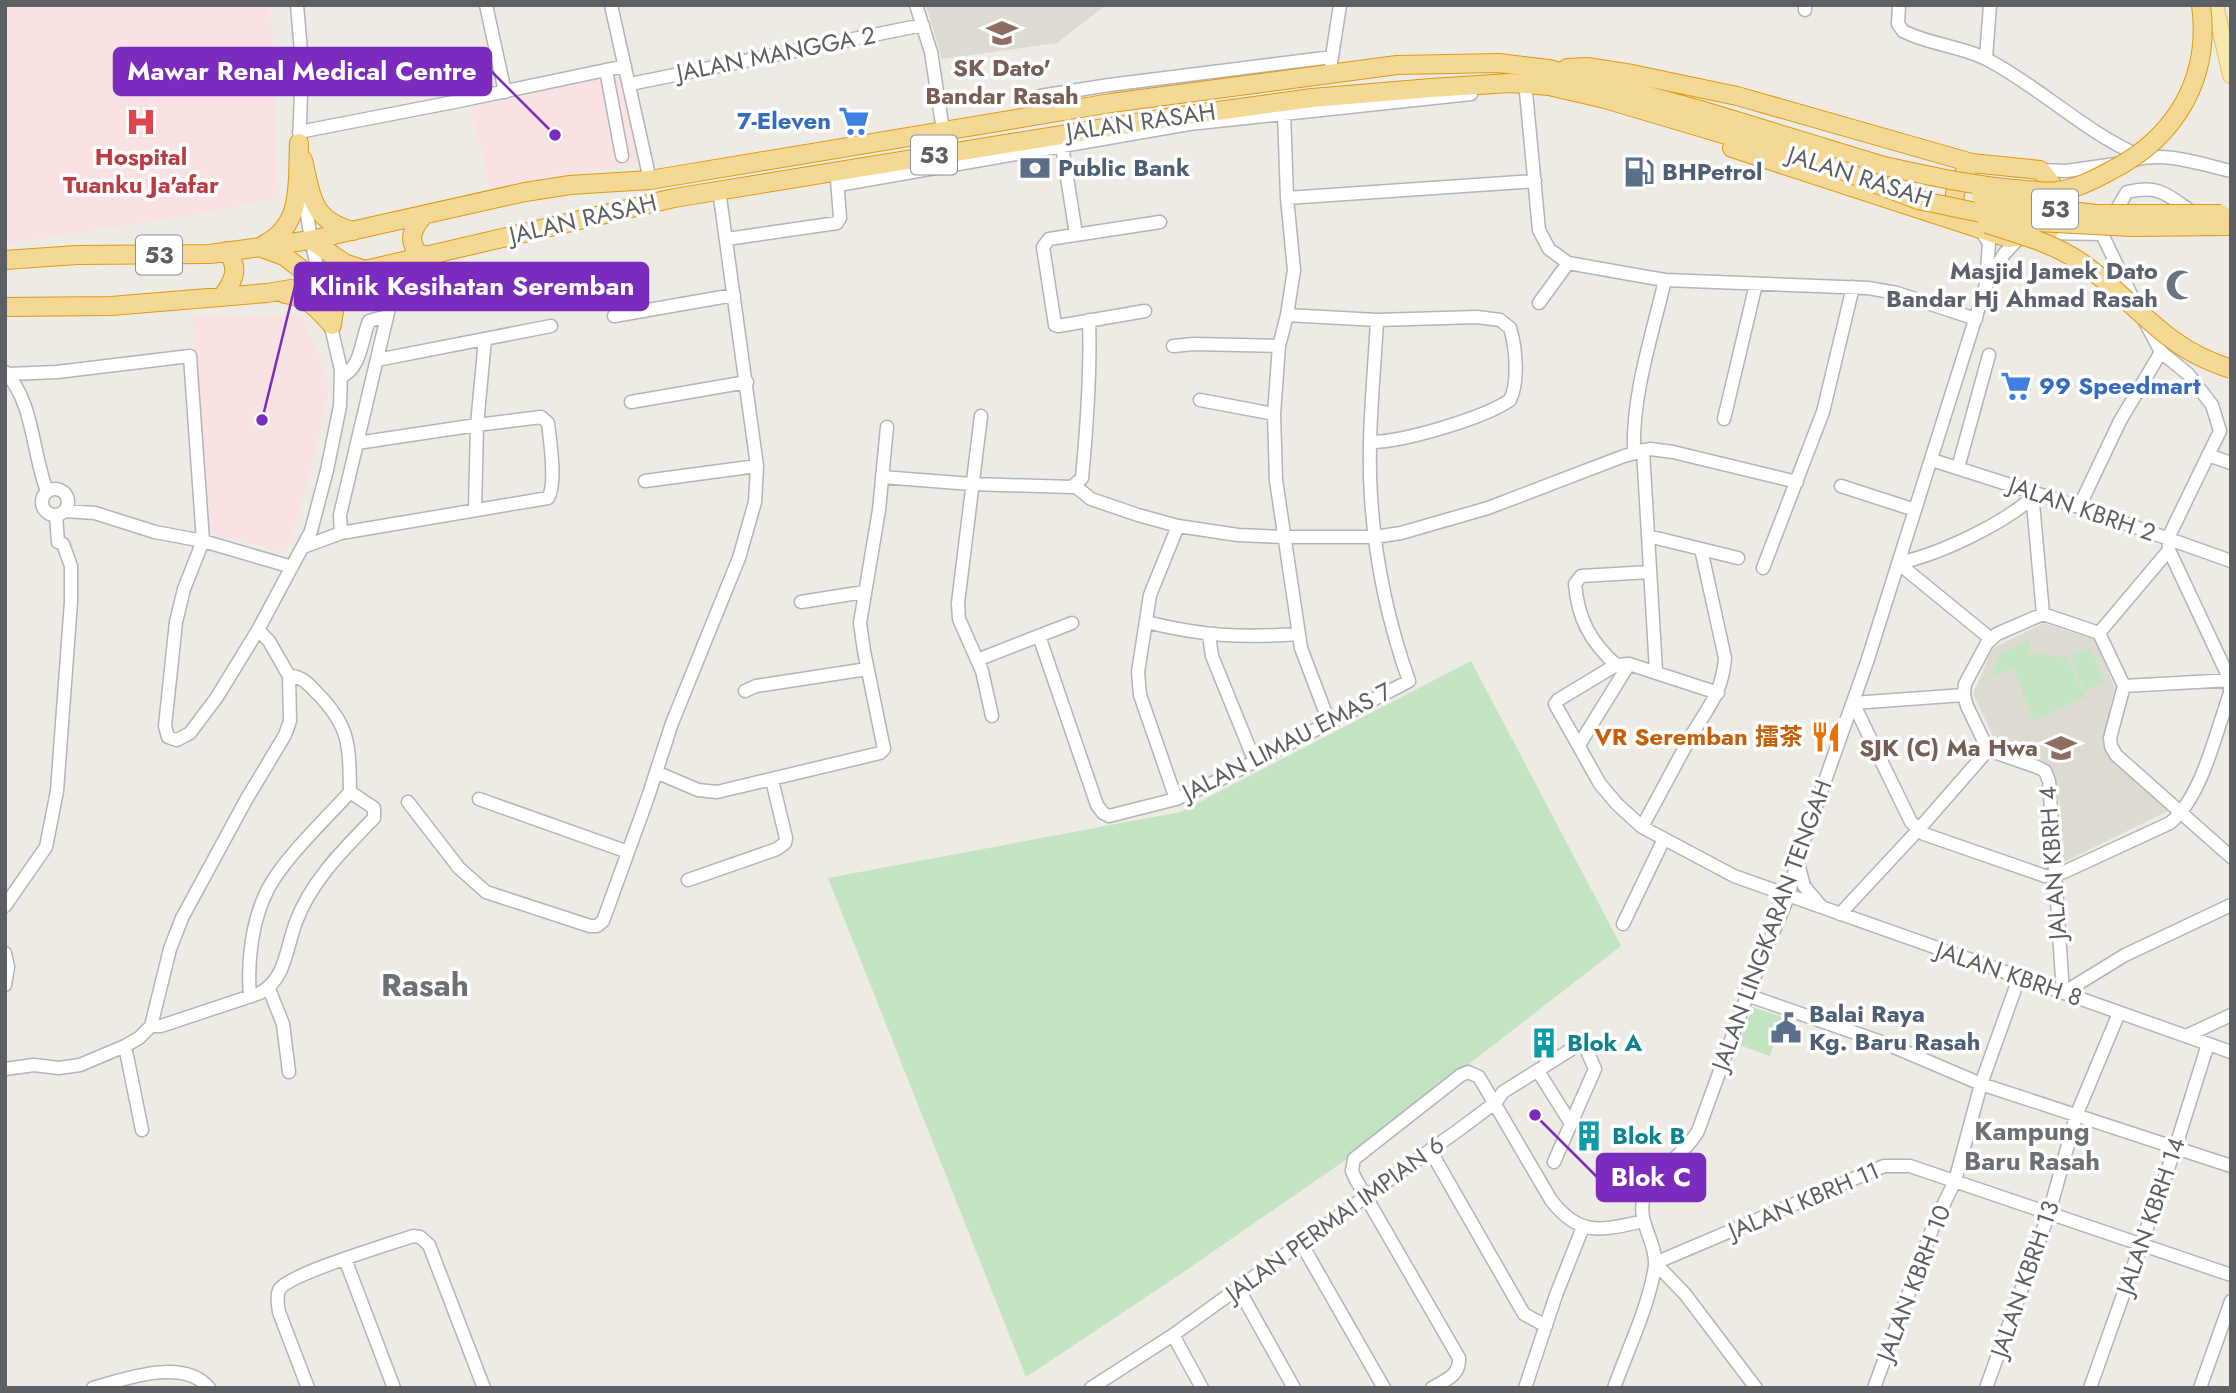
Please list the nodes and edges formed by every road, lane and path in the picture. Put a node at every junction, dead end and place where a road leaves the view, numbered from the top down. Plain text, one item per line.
1 (297, 5) edge
2 (486, 5) edge
3 (611, 5) edge
4 (916, 5) edge
5 (1340, 5) edge
6 (1899, 5) edge
7 (1990, 5) edge
8 (2201, 5) edge
9 (2216, 5) edge
10 (923, 25) junction
11 (1986, 58) junction
12 (625, 65) junction
13 (1331, 65) junction
14 (1549, 69) junction
15 (606, 70) junction
16 (2231, 75) edge
17 (1510, 83) junction
18 (630, 84) junction
19 (505, 92) junction
20 (1526, 92) junction
21 (1559, 94) junction
22 (1284, 112) junction
23 (943, 130) junction
24 (299, 138) junction
25 (1062, 146) junction
26 (622, 156) dead end
27 (1831, 158) junction
28 (2137, 159) junction
29 (1972, 163) junction
30 (1884, 166) junction
31 (2040, 170) junction
32 (2231, 171) edge
33 (836, 178) junction
34 (650, 180) junction
35 (1535, 181) junction
36 (719, 190) junction
37 (1287, 198) junction
38 (1918, 200) junction
39 (2058, 205) junction
40 (2231, 214) edge
41 (422, 216) junction
42 (1954, 219) junction
43 (1160, 222) dead end
44 (2231, 226) edge
45 (1979, 228) junction
46 (354, 232) junction
47 (2047, 233) junction
48 (1076, 234) junction
49 (2074, 234) junction
50 (2102, 234) junction
51 (2231, 237) edge
52 (2020, 238) junction
53 (727, 239) junction
54 (311, 240) junction
55 (258, 247) junction
56 (227, 251) junction
57 (428, 256) junction
58 (5, 260) edge
59 (1567, 263) junction
60 (365, 270) junction
61 (1665, 280) junction
62 (395, 283) dead end
63 (321, 284) junction
64 (1756, 284) junction
65 (1853, 288) junction
66 (1985, 288) junction
67 (267, 293) junction
68 (734, 295) junction
69 (222, 297) junction
70 (1539, 303) dead end
71 (5, 307) edge
72 (1144, 311) dead end
73 (387, 316) junction
74 (614, 316) dead end
75 (1287, 316) junction
76 (1976, 319) junction
77 (1089, 320) junction
78 (1377, 320) junction
79 (332, 325) junction
80 (551, 326) dead end
81 (485, 339) junction
82 (1173, 346) dead end
83 (1279, 346) junction
84 (2161, 352) junction
85 (1989, 355) dead end
86 (377, 360) junction
87 (2231, 369) edge
88 (7, 373) edge
89 (341, 377) junction
90 (747, 382) junction
91 (1200, 400) dead end
92 (631, 402) dead end
93 (1274, 414) junction
94 (981, 416) dead end
95 (1724, 419) dead end
96 (477, 425) junction
97 (887, 427) dead end
98 (1371, 442) junction
99 (357, 443) junction
100 (1639, 451) junction
101 (2208, 455) junction
102 (1932, 460) junction
103 (2231, 463) edge
104 (757, 466) junction
105 (1958, 468) junction
106 (882, 477) junction
107 (645, 481) dead end
108 (1797, 482) junction
109 (971, 484) junction
110 (1075, 486) junction
111 (1841, 486) dead end
112 (47, 491) junction
113 (2032, 495) junction
114 (2079, 507) junction
115 (63, 508) junction
116 (475, 510) junction
117 (1915, 510) junction
118 (1178, 526) junction
119 (341, 533) junction
120 (1648, 536) junction
121 (1284, 537) junction
122 (1375, 537) junction
123 (203, 541) junction
124 (2169, 544) junction
125 (303, 547) junction
126 (1701, 549) junction
127 (1738, 558) dead end
128 (2231, 561) edge
129 (1898, 563) junction
130 (292, 567) junction
131 (1763, 568) dead end
132 (1650, 572) junction
133 (864, 592) junction
134 (801, 602) dead end
135 (2043, 614) junction
136 (1146, 622) junction
137 (1072, 623) dead end
138 (258, 630) junction
139 (2099, 633) junction
140 (1298, 634) junction
141 (1209, 635) junction
142 (1039, 636) junction
143 (1992, 639) junction
144 (977, 660) junction
145 (1622, 664) junction
146 (867, 669) junction
147 (1656, 671) junction
148 (289, 676) junction
149 (2231, 680) edge
150 (2124, 686) junction
151 (746, 691) dead end
152 (1718, 693) junction
153 (1964, 695) junction
154 (1853, 703) junction
155 (992, 716) dead end
156 (1329, 722) junction
157 (1579, 745) junction
158 (1988, 750) junction
159 (1255, 762) junction
160 (656, 772) junction
161 (772, 780) junction
162 (350, 792) junction
163 (479, 799) dead end
164 (1176, 799) junction
165 (408, 802) dead end
166 (2182, 813) junction
167 (1642, 827) junction
168 (1919, 829) junction
169 (1664, 838) junction
170 (628, 852) junction
171 (1798, 857) junction
172 (2231, 857) edge
173 (2055, 874) junction
174 (688, 880) dead end
175 (1788, 897) junction
176 (2231, 905) edge
177 (5, 906) edge
178 (1823, 907) junction
179 (1840, 914) junction
180 (1623, 924) dead end
181 (5, 953) edge
182 (2019, 978) junction
183 (5, 985) edge
184 (269, 989) junction
185 (2063, 993) junction
186 (1747, 995) junction
187 (250, 996) junction
188 (2119, 1013) junction
189 (2231, 1015) edge
190 (152, 1026) junction
191 (2186, 1036) junction
192 (2208, 1044) junction
193 (125, 1046) junction
194 (2231, 1052) edge
195 (5, 1069) edge
196 (1538, 1071) junction
197 (289, 1072) dead end
198 (1981, 1084) junction
199 (1496, 1102) junction
200 (2076, 1116) junction
201 (1570, 1122) junction
202 (142, 1130) dead end
203 (2175, 1149) junction
204 (1430, 1150) junction
205 (1554, 1162) dead end
206 (2231, 1166) edge
207 (1955, 1181) junction
208 (1366, 1196) junction
209 (2049, 1213) junction
210 (1644, 1221) junction
211 (1583, 1227) junction
212 (1301, 1243) junction
213 (2142, 1245) junction
214 (345, 1259) junction
215 (1655, 1263) junction
216 (2231, 1275) edge
217 (1238, 1288) junction
218 (2231, 1301) edge
219 (1546, 1326) junction
220 (1173, 1335) junction
221 (93, 1388) edge
222 (209, 1388) edge
223 (308, 1388) edge
224 (394, 1388) edge
225 (484, 1388) edge
226 (1091, 1388) edge
227 (1202, 1388) edge
228 (1294, 1388) edge
229 (1384, 1388) edge
230 (1432, 1388) edge
231 (1525, 1388) edge
232 (1614, 1388) edge
233 (1756, 1388) edge
234 (1874, 1388) edge
235 (1986, 1388) edge
236 (2090, 1388) edge
237 (2200, 1388) edge

1 - 24 street
2 - 19 street
3 - 12 street
4 - 10 street
5 - 13 street
6 - 11 street
7 - 11 street
8 - 30 highway, bridge
9 - 16 main road
10 - 18 street, JALAN MANGGA 2
10 - 23 street
11 - 28 street
12 - 15 street
12 - 18 street
13 - 14 highway, JALAN RASAH / 53
13 - 23 highway, JALAN RASAH / 53
14 - 27 highway, JALAN RASAH / 53
14 - 29 highway
15 - 19 street
15 - 26 street
17 - 21 highway
17 - 27 highway, JALAN RASAH / 53
17 - 33 highway, JALAN RASAH / 53
18 - 34 street
19 - 24 street
20 - 21 street
20 - 22 street
20 - 35 street
21 - 42 highway
22 - 25 street
22 - 37 street
23 - 34 highway, JALAN RASAH / 53
24 - 46 highway
24 - 54 street
24 - 55 highway
25 - 33 street
25 - 48 street
27 - 30 highway, JALAN RASAH / 53
27 - 38 highway, JALAN RASAH / 53, bridge
28 - 31 street
28 - 32 street
28 - 39 street
29 - 31 highway
29 - 42 highway
30 - 40 highway, JALAN RASAH / 53, bridge
31 - 39 highway
33 - 36 highway, JALAN RASAH / 53
33 - 53 street
34 - 41 highway, JALAN RASAH / 53
35 - 37 street
35 - 59 street
36 - 53 street
36 - 57 highway, JALAN RASAH / 53
37 - 75 street
38 - 44 highway, JALAN RASAH / 53, bridge
38 - 87 highway, bridge
39 - 47 highway
39 - 49 street
41 - 46 highway, JALAN RASAH / 53
41 - 57 highway
42 - 45 highway
43 - 48 street
45 - 52 highway
45 - 66 street, JALAN LINGKARAN TENGAH
46 - 54 highway, JALAN RASAH / 53
47 - 49 street
47 - 52 highway
48 - 77 street
49 - 50 street
50 - 51 street
50 - 84 street
52 - 66 street, JALAN LINGKARAN TENGAH
53 - 68 street
54 - 55 highway, JALAN RASAH / 53
54 - 60 highway
54 - 63 street
55 - 56 highway, JALAN RASAH / 53
55 - 63 highway
56 - 58 highway, JALAN RASAH / 53
56 - 69 highway
57 - 60 highway, JALAN RASAH / 53
59 - 61 street
59 - 70 street
60 - 63 highway, JALAN RASAH / 53
60 - 79 highway
61 - 64 street
61 - 100 street
62 - 73 street
63 - 67 highway, JALAN RASAH / 53
63 - 79 street
64 - 65 street
64 - 95 street
65 - 76 street
65 - 108 street
66 - 76 street, JALAN LINGKARAN TENGAH
67 - 69 highway, JALAN RASAH / 53
67 - 79 highway
68 - 74 street
68 - 90 street
69 - 71 highway, JALAN RASAH / 53
72 - 77 street
73 - 86 street
73 - 89 street
75 - 78 street
75 - 83 street
76 - 102 street, JALAN LINGKARAN TENGAH
77 - 110 street
78 - 98 street
78 - 98 street
79 - 89 street
80 - 81 street
81 - 86 street
81 - 96 street
82 - 83 street
83 - 93 street
84 - 101 street
84 - 114 street
85 - 105 street
86 - 99 street
88 - 112 street
88 - 123 street
89 - 125 street
90 - 92 street
90 - 104 street
91 - 93 street
93 - 121 street
94 - 109 street
96 - 99 street
96 - 116 street
96 - 116 street
97 - 106 street
98 - 122 street
99 - 119 street
100 - 108 street
100 - 120 street
100 - 122 street
101 - 103 street
101 - 124 street
102 - 105 street, JALAN KBRH 2
102 - 117 street, JALAN LINGKARAN TENGAH
104 - 107 street
104 - 160 street
105 - 113 street, JALAN KBRH 2
106 - 109 street
106 - 133 street
108 - 131 street
109 - 110 street
109 - 144 street
110 - 118 street
111 - 117 street
112 - 115 street
112 - 115 street
113 - 114 street, JALAN KBRH 2
113 - 129 street
113 - 135 street
114 - 124 street, JALAN KBRH 2
115 - 123 street
115 - 177 street
116 - 119 street
117 - 129 street, JALAN LINGKARAN TENGAH
118 - 121 street
118 - 136 street
119 - 125 street
120 - 126 street
120 - 132 street
121 - 122 street
121 - 140 street
122 - 156 street, JALAN LIMAU EMAS 7
123 - 130 street
123 - 138 street
124 - 128 street, JALAN KBRH 2
124 - 139 street
124 - 149 street
125 - 130 street
126 - 127 street
126 - 152 street
129 - 143 street
129 - 154 street, JALAN LINGKARAN TENGAH
130 - 138 street
132 - 145 street
132 - 147 street
133 - 134 street
133 - 146 street
135 - 139 street
135 - 143 street
136 - 141 street
136 - 164 street
137 - 142 street
138 - 148 street
139 - 150 street
140 - 141 street
140 - 156 street
141 - 159 street
142 - 144 street
142 - 164 street, JALAN LIMAU EMAS 7
143 - 153 street
144 - 155 street
145 - 147 street
145 - 157 street
145 - 157 street, JALAN KBRH 8
146 - 151 street
146 - 161 street
147 - 152 street
148 - 162 street
148 - 190 street
149 - 150 street
149 - 166 street
150 - 166 street
152 - 167 street
153 - 154 street
153 - 158 street
154 - 168 street
154 - 171 street, JALAN LINGKARAN TENGAH
156 - 159 street, JALAN LIMAU EMAS 7
157 - 167 street, JALAN KBRH 8
158 - 168 street
158 - 173 street, JALAN KBRH 4
159 - 164 street, JALAN LIMAU EMAS 7
160 - 161 street
160 - 170 street
161 - 174 street
162 - 184 street
162 - 187 street
163 - 170 street
165 - 170 street
166 - 172 street
166 - 173 street
167 - 169 street, JALAN KBRH 8
168 - 173 street
168 - 179 street
169 - 175 street, JALAN KBRH 8
169 - 180 street
171 - 175 street, JALAN LINGKARAN TENGAH
171 - 178 street
173 - 185 street, JALAN KBRH 4
175 - 178 street, JALAN KBRH 8
175 - 186 street, JALAN LINGKARAN TENGAH
176 - 185 street
178 - 179 street, JALAN KBRH 8
179 - 182 street, JALAN KBRH 8
181 - 183 street
182 - 185 street, JALAN KBRH 8
182 - 198 street, JALAN KBRH 10
184 - 187 street
184 - 197 street
185 - 188 street, JALAN KBRH 8
186 - 198 street
186 - 210 street, JALAN LINGKARAN TENGAH
187 - 190 street
188 - 191 street, JALAN KBRH 8
188 - 200 street, JALAN KBRH 13
189 - 191 street
190 - 193 street
191 - 192 street, JALAN KBRH 8
192 - 194 street, JALAN KBRH 8
192 - 203 street, JALAN KBRH 14
193 - 195 street
193 - 202 street
196 - 199 street, JALAN PERMAI IMPIAN 6
196 - 201 street
196 - 201 street, JALAN PERMAI IMPIAN 6
198 - 200 street
198 - 207 street, JALAN KBRH 10
199 - 204 street, JALAN PERMAI IMPIAN 6
199 - 208 street
199 - 211 street
200 - 203 street
200 - 209 street, JALAN KBRH 13
201 - 205 street
203 - 206 street
203 - 213 street, JALAN KBRH 14
204 - 208 street, JALAN PERMAI IMPIAN 6
204 - 219 street
207 - 209 street, JALAN KBRH 11
207 - 215 street, JALAN KBRH 11
207 - 234 street, JALAN KBRH 10
208 - 212 street, JALAN PERMAI IMPIAN 6
208 - 230 street
209 - 213 street, JALAN KBRH 11
209 - 235 street, JALAN KBRH 13
210 - 211 street
210 - 215 street, JALAN LINGKARAN TENGAH
211 - 219 street
212 - 217 street, JALAN PERMAI IMPIAN 6
212 - 229 street
213 - 216 street, JALAN KBRH 11
213 - 236 street, JALAN KBRH 14
214 - 223 street
214 - 224 street
214 - 225 street
215 - 232 street, JALAN LINGKARAN TENGAH
215 - 233 street
217 - 220 street, JALAN PERMAI IMPIAN 6
217 - 228 street
218 - 237 street
219 - 231 street
220 - 226 street, JALAN PERMAI IMPIAN 6
220 - 227 street
221 - 222 street

